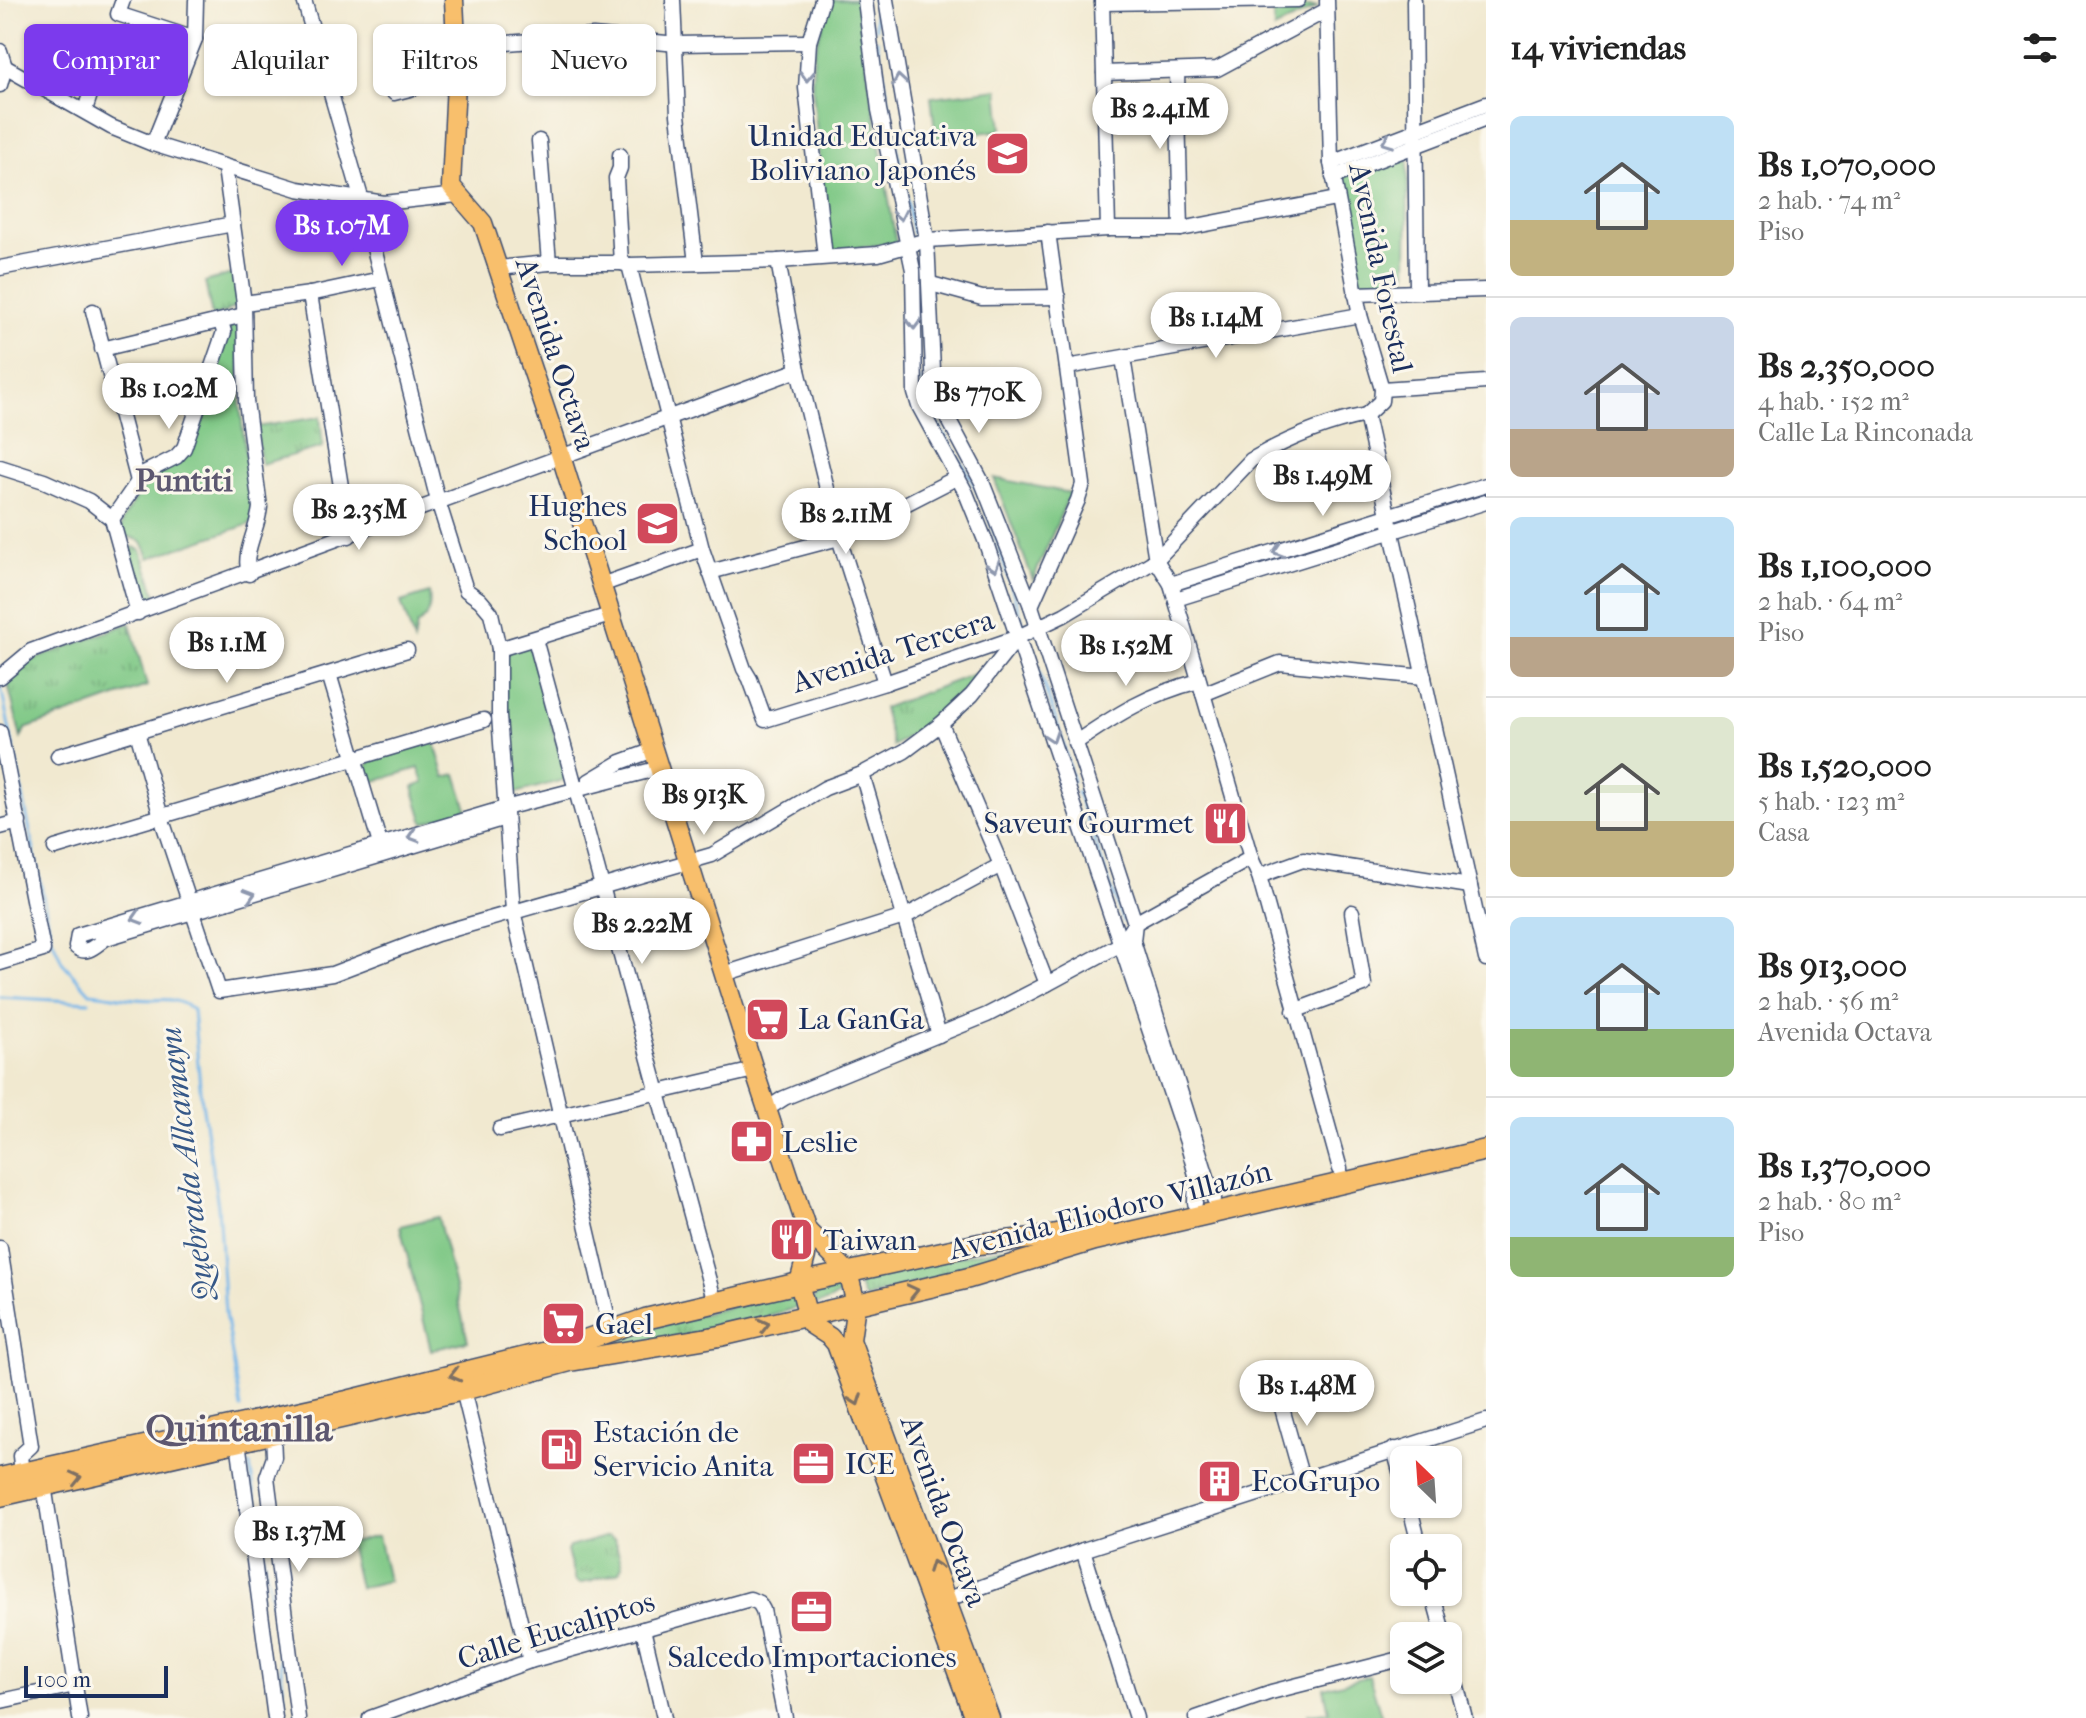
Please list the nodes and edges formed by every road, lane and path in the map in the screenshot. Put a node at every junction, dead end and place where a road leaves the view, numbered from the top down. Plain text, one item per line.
1 (123, 0) edge
2 (196, 0) edge
3 (304, 0) edge
4 (454, 0) edge
5 (673, 0) edge
6 (822, 0) edge
7 (865, 0) edge
8 (886, 0) edge
9 (1298, 0) edge
10 (1414, 0) edge
11 (1102, 2) edge
12 (1327, 5) edge
13 (456, 24) edge
14 (195, 39) junction
15 (809, 42) junction
16 (506, 43) edge
17 (677, 44) junction
18 (0, 51) edge
19 (5, 67) junction
20 (1177, 72) junction
21 (1104, 73) junction
22 (0, 85) edge
23 (90, 96) edge
24 (455, 96) edge
25 (1486, 104) edge
26 (85, 110) junction
27 (1486, 119) edge
28 (1414, 138) junction
29 (539, 141) dead end
30 (153, 144) junction
31 (620, 155) dead end
32 (225, 168) junction
33 (1332, 170) junction
34 (457, 195) junction
35 (1336, 199) junction
36 (362, 201) junction
37 (233, 224) junction
38 (1108, 229) junction
39 (1181, 229) junction
40 (1048, 232) junction
41 (927, 240) junction
42 (906, 247) junction
43 (825, 257) junction
44 (778, 261) junction
45 (549, 263) junction
46 (696, 263) junction
47 (625, 264) junction
48 (0, 268) edge
49 (498, 268) junction
50 (381, 279) junction
51 (931, 284) junction
52 (1486, 290) edge
53 (1417, 291) junction
54 (310, 294) junction
55 (1355, 294) junction
56 (1058, 297) junction
57 (244, 309) junction
58 (93, 311) dead end
59 (1360, 315) junction
60 (221, 322) junction
61 (102, 349) junction
62 (1123, 358) junction
63 (1067, 367) junction
64 (798, 370) junction
65 (1486, 382) edge
66 (1382, 389) junction
67 (1366, 415) junction
68 (668, 418) junction
69 (561, 456) junction
70 (0, 467) edge
71 (958, 477) junction
72 (138, 481) junction
73 (1486, 485) edge
74 (438, 501) junction
75 (1486, 502) edge
76 (112, 519) junction
77 (1390, 525) junction
78 (349, 536) junction
79 (839, 538) junction
80 (702, 549) junction
81 (1156, 560) junction
82 (710, 572) junction
83 (249, 574) junction
84 (601, 585) junction
85 (1174, 591) junction
86 (1031, 606) junction
87 (138, 613) junction
88 (610, 615) junction
89 (1037, 628) junction
90 (1018, 637) junction
91 (535, 639) junction
92 (499, 649) junction
93 (407, 650) dead end
94 (329, 674) junction
95 (3, 675) edge
96 (1424, 677) junction
97 (885, 683) junction
98 (1201, 687) junction
99 (484, 720) dead end
100 (941, 724) junction
101 (0, 732) edge
102 (137, 732) junction
103 (1075, 743) junction
104 (58, 756) dead end
105 (356, 759) junction
106 (657, 759) junction
107 (862, 774) junction
108 (574, 789) junction
109 (505, 813) junction
110 (161, 817) junction
111 (19, 822) junction
112 (0, 827) edge
113 (55, 848) dead end
114 (382, 850) junction
115 (1251, 858) junction
116 (690, 862) junction
117 (1001, 865) junction
118 (1259, 876) junction
119 (1470, 886) junction
120 (601, 887) junction
121 (191, 907) junction
122 (513, 911) junction
123 (1352, 912) dead end
124 (904, 917) junction
125 (1135, 923) junction
126 (1121, 944) junction
127 (1486, 959) edge
128 (0, 963) edge
129 (724, 974) junction
130 (1047, 984) junction
131 (1294, 1011) junction
132 (939, 1035) junction
133 (754, 1070) junction
134 (658, 1093) junction
135 (767, 1109) junction
136 (560, 1116) junction
137 (500, 1129) dead end
138 (1486, 1136) edge
139 (1486, 1150) edge
140 (1340, 1169) junction
141 (1205, 1201) junction
142 (807, 1230) junction
143 (0, 1248) edge
144 (845, 1272) junction
145 (801, 1276) junction
146 (824, 1278) junction
147 (715, 1303) junction
148 (832, 1309) junction
149 (806, 1311) junction
150 (854, 1313) junction
151 (6, 1325) edge
152 (611, 1331) junction
153 (822, 1332) junction
154 (1276, 1387) dead end
155 (463, 1390) junction
156 (1486, 1421) edge
157 (273, 1434) junction
158 (238, 1441) junction
159 (1404, 1446) edge
160 (1390, 1450) edge
161 (22, 1473) junction
162 (0, 1478) edge
163 (1302, 1479) junction
164 (44, 1485) junction
165 (0, 1496) edge
166 (1083, 1550) junction
167 (938, 1602) junction
168 (643, 1629) junction
169 (530, 1661) junction
170 (1390, 1662) edge
171 (75, 1685) junction
172 (1459, 1694) edge
173 (1, 1701) edge
174 (80, 1718) edge
175 (275, 1718) edge
176 (298, 1718) edge
177 (370, 1718) edge
178 (664, 1718) edge
179 (785, 1718) edge
180 (974, 1718) edge
181 (990, 1718) edge
182 (1136, 1718) edge
183 (1196, 1718) edge
184 (1465, 1718) edge

1 - 14 street
2 - 14 street
3 - 36 street
4 - 13 main road
5 - 17 street
6 - 15 street
7 -> 42 street
41 -> 8 street
9 - 11 street
10 - 28 street
11 - 21 street
12 - 20 street
12 - 33 street, Avenida Forestal
14 - 30 street
15 - 17 street
15 -> 43 street
16 - 17 street
17 - 46 street
18 - 19 street
19 - 22 street
19 - 26 street
20 - 21 street
20 - 39 street
21 - 38 street
23 - 26 street
24 - 34 main road
25 - 28 street
26 - 30 street
27 - 28 street
28 - 33 street
28 - 53 street
29 - 45 street
30 - 32 street
31 - 47 street
32 - 36 street
32 - 37 street
33 - 35 street, Avenida Forestal
34 - 36 street
34 - 49 main road, Avenida Octava
35 - 39 street
35 - 55 street, Avenida Forestal
36 - 50 street
37 - 48 street
37 - 57 street
38 - 39 street
38 - 40 street
40 - 41 street
40 - 56 street
41 - 42 street
41 - 51 street
42 - 43 street
42 -> 71 street
43 - 44 street
44 - 46 street
44 - 64 street
45 - 47 street
45 - 49 street
46 - 47 street
47 - 68 street
49 - 69 main road, Avenida Octava
50 - 54 street
50 - 74 street
51 - 56 street
51 - 86 street
52 - 53 street
53 - 55 street
54 - 57 street
54 - 78 street
55 - 59 street, Avenida Forestal
56 - 63 street
57 - 60 street
57 - 83 street
58 - 61 street
59 - 62 street
59 - 66 street, Avenida Forestal
60 - 61 street
60 - 72 street
61 - 72 street
62 - 63 street
62 - 81 street
63 - 86 street
64 - 68 street
64 - 79 street
65 - 66 street
66 - 67 street, Avenida Forestal
67 - 77 street, Avenida Forestal
67 - 81 street, Avenida Tercera
68 - 69 street
68 - 80 street
69 - 74 street
69 - 84 main road, Avenida Octava
70 - 76 street
71 - 79 street
71 -> 90 street
72 - 76 street
73 - 77 street
74 - 78 street
74 - 92 street
75 - 77 street
76 - 87 street
77 - 85 street
77 - 96 street, Avenida Forestal
78 - 83 street
79 - 82 street
79 - 97 street
80 - 82 street
80 - 84 street
81 - 85 street
81 - 89 street, Avenida Tercera
82 - 97 street, Avenida Tercera
83 - 87 street
84 - 88 main road, Avenida Octava
85 - 98 street
86 - 89 street
87 - 95 street
88 - 91 street
88 - 106 main road, Avenida Octava
89 - 90 street, Avenida Tercera
89 - 103 street
90 - 97 street, Avenida Tercera
90 - 100 street
90 -> 126 street
91 - 92 street
91 - 108 street
92 - 109 street
93 - 94 street
94 - 102 street
94 - 105 street
96 - 98 street
96 - 119 street, Avenida Forestal
98 - 103 street
98 - 115 street
99 - 105 street
100 - 107 street
100 - 117 street
101 - 111 street
102 - 104 street
102 - 110 street
103 - 125 street
105 - 110 street
105 - 114 street
106 - 108 street
106 - 116 main road, Avenida Octava
107 - 116 street
107 - 124 street
108 - 109 street
108 - 120 street
109 - 114 street
109 - 122 street
110 - 113 street
110 - 121 street
111 - 112 street
111 - 128 street
114 - 121 street
115 - 118 street
115 - 125 street
116 - 120 street
116 - 129 main road, Avenida Octava
117 - 124 street
117 - 130 street
118 - 119 street
118 - 131 street
119 - 127 street, Avenida Forestal
120 - 122 street
120 - 134 street
121 -> 121 street
121 - 122 street
122 - 136 street
123 - 131 street
124 - 129 street
124 - 132 street
125 - 126 street
125 - 141 street
126 - 130 street
126 - 141 street
129 - 133 main road, Avenida Octava
130 - 132 street
131 - 140 street
132 - 135 street
133 - 134 street
133 - 135 main road, Avenida Octava
134 - 136 street
134 - 147 street
135 - 142 main road, Avenida Octava
136 - 137 street
136 - 152 street
138 - 140 highway, Avenida Eliodoro Villazón
150 -> 139 highway, Avenida Eliodoro Villazón
140 - 141 highway, Avenida Eliodoro Villazón
141 - 144 highway, Avenida Eliodoro Villazón
142 - 144 main road, Avenida Octava
142 - 145 main road, Avenida Octava
143 - 151 street
144 - 145 main road
144 - 146 highway, Avenida Eliodoro Villazón
144 - 148 highway
144 - 150 main road, Avenida Octava
145 - 146 highway, Avenida Eliodoro Villazón
145 - 147 highway, Avenida Eliodoro Villazón
145 - 149 main road
146 - 149 highway
147 - 152 highway, Avenida Eliodoro Villazón
148 - 149 highway, Avenida Eliodoro Villazón
148 - 150 highway, Avenida Eliodoro Villazón
149 - 153 main road, Avenida Octava
155 -> 149 highway, Avenida Eliodoro Villazón
150 - 153 main road
167 -> 150 main road, Avenida Octava
151 - 161 street
152 -> 161 highway, Avenida Eliodoro Villazón
153 -> 167 main road, Avenida Octava
154 - 163 street
155 - 157 highway, Avenida Eliodoro Villazón
155 - 169 street
156 - 159 street
157 - 158 highway, Avenida Eliodoro Villazón
157 - 176 street
164 -> 158 highway, Avenida Eliodoro Villazón
158 - 175 street
160 - 163 street
161 - 162 highway, Avenida Eliodoro Villazón
163 - 166 street
164 - 165 highway, Avenida Eliodoro Villazón
164 - 171 street
166 - 167 street
166 - 182 street
167 - 180 main road, Avenida Octava
167 - 181 main road, Avenida Octava
168 - 169 street, Calle Eucaliptos
168 - 178 street
168 - 179 street, Calle Eucaliptos
169 - 177 street, Calle Eucaliptos
170 - 183 street
171 - 173 street
171 - 174 street
172 - 184 street

